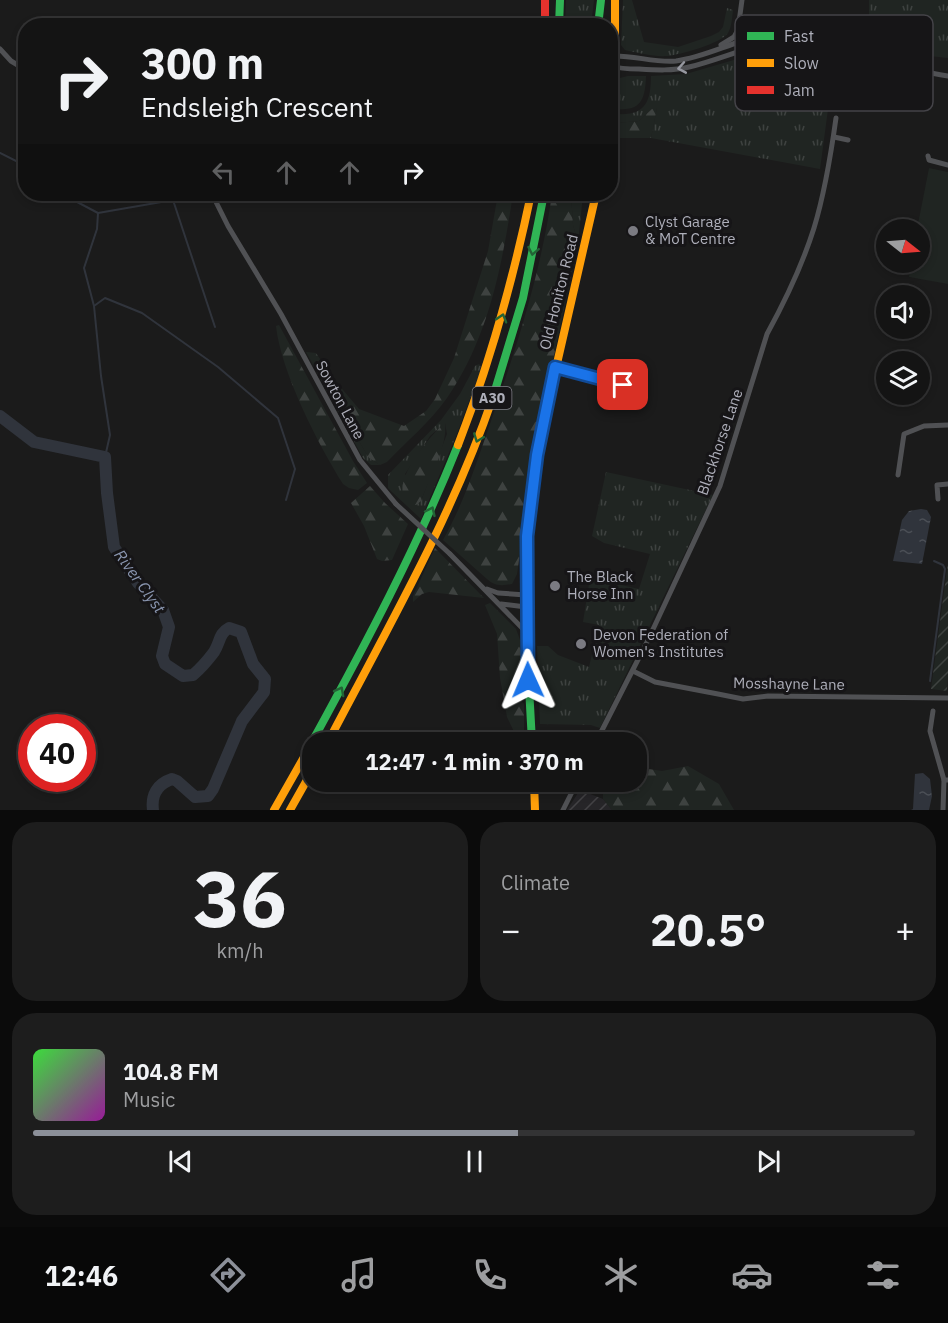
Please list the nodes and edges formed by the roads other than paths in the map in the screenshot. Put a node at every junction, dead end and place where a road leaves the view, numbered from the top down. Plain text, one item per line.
1 (545, 0) edge
2 (560, 0) edge
3 (601, 0) edge
4 (615, 0) edge
5 (742, 0) edge
6 (739, 15) edge
7 (545, 18) edge
8 (560, 18) edge
9 (599, 18) edge
10 (614, 18) edge
11 (735, 35) edge
12 (735, 43) edge
13 (0, 49) edge
14 (735, 52) edge
15 (618, 57) edge
16 (692, 57) junction
17 (18, 65) edge
18 (618, 67) edge
19 (933, 73) edge
20 (948, 76) edge
21 (836, 118) dead end
22 (834, 137) junction
23 (848, 140) dead end
24 (928, 156) dead end
25 (948, 165) edge
26 (216, 201) edge
27 (530, 201) edge
28 (543, 201) edge
29 (591, 201) edge
30 (594, 201) edge
31 (592, 206) junction
32 (555, 367) junction
33 (631, 388) dead end
34 (948, 425) edge
35 (898, 475) dead end
36 (948, 484) edge
37 (938, 499) dead end
38 (486, 588) junction
39 (526, 595) junction
40 (500, 603) junction
41 (526, 607) junction
42 (526, 632) junction
43 (633, 671) junction
44 (948, 698) edge
45 (933, 711) dead end
46 (318, 732) edge
47 (333, 732) edge
48 (531, 732) edge
49 (601, 732) edge
50 (302, 761) edge
51 (946, 780) edge
52 (302, 789) edge
53 (534, 792) edge
54 (572, 792) edge
55 (274, 810) edge
56 (290, 810) edge
57 (535, 810) edge
58 (563, 810) edge
59 (943, 810) edge

1 - 7 main road
2 - 8 main road
3 - 9 main road
4 - 10 main road
5 - 6 street
11 - 16 street
12 - 16 street
13 - 17 street
14 -> 18 street
15 - 16 street
19 - 20 street
21 - 22 street, Blackhorse Lane
22 - 23 street
22 - 43 street, Blackhorse Lane
24 - 25 street
26 - 38 street, Sowton Lane, bridge
46 -> 27 main road, A30
28 -> 47 main road, A30
29 - 31 main road, Old Honiton Road
30 - 31 main road, Old Honiton Road
31 - 32 main road, Old Honiton Road
32 - 33 street
32 - 39 main road, Old Honiton Road
34 - 35 street
36 - 37 street
38 - 39 street
38 - 40 street, Sowton Lane
39 - 41 main road, Old Honiton Road
40 - 41 street
40 - 42 street, Sowton Lane
41 - 42 main road, Old Honiton Road
42 - 48 main road, Old Honiton Road
43 - 44 street, Mosshayne Lane
43 - 49 street, Blackhorse Lane
45 - 51 street
50 - 55 main road, A30
51 - 59 street
52 - 56 main road
53 - 57 main road
54 - 58 street

